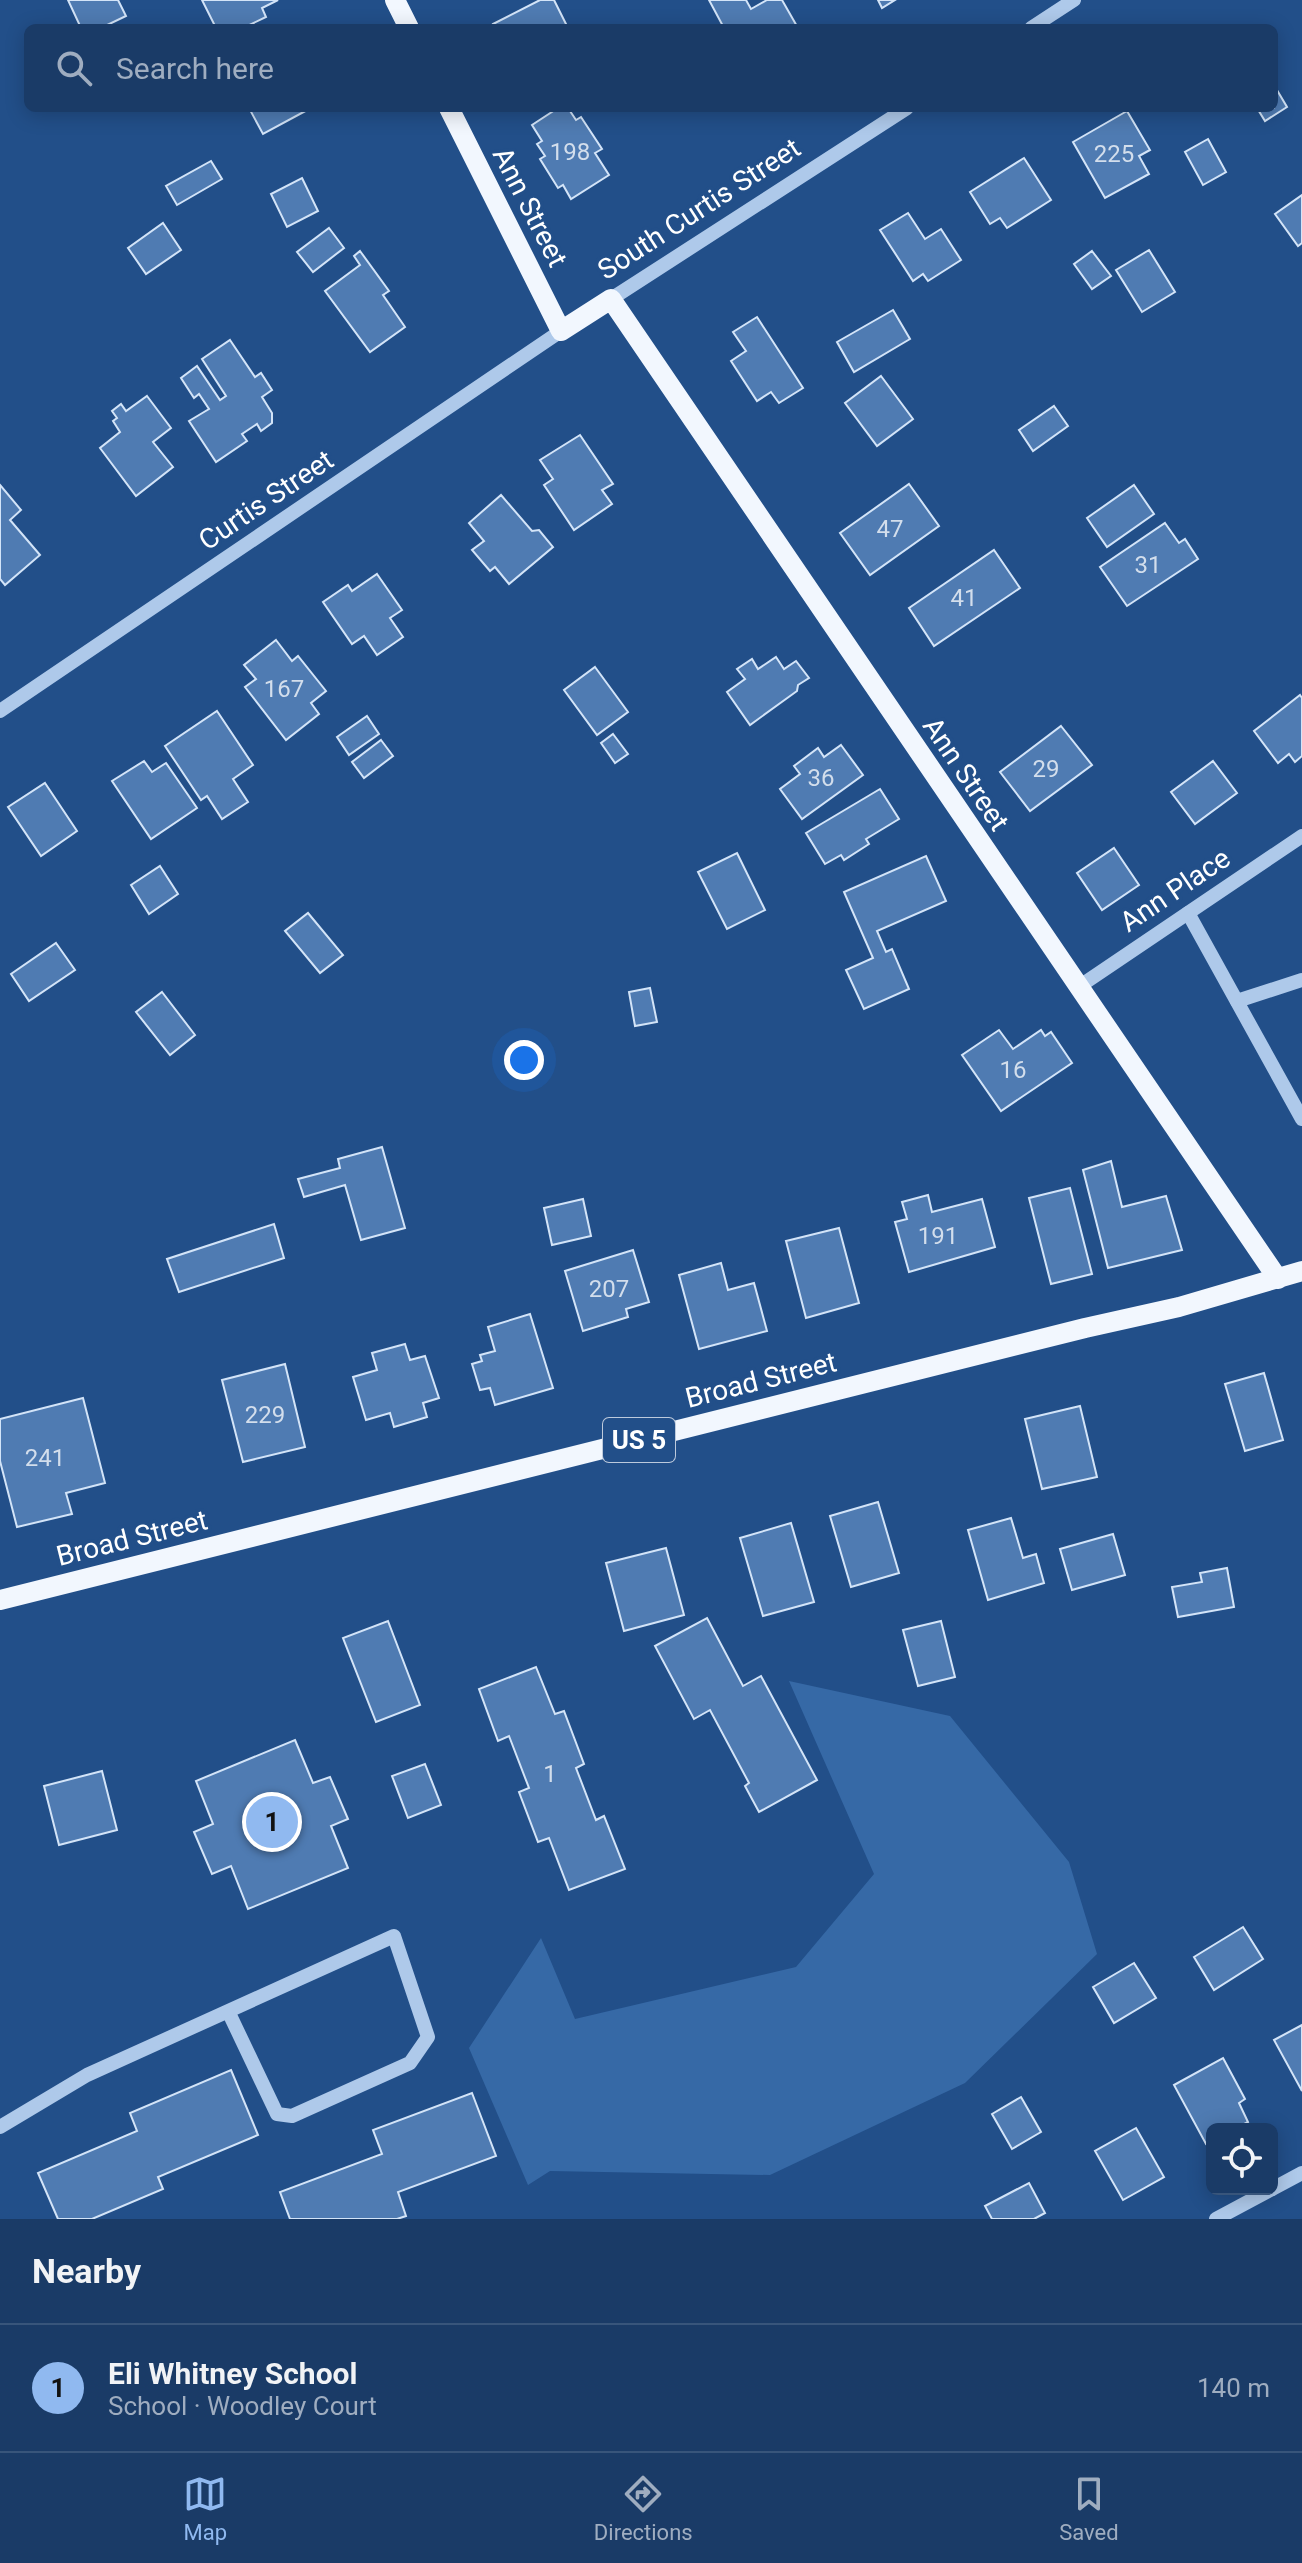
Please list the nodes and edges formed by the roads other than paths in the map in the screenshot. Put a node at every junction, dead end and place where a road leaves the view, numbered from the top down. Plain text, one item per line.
1 (395, 0) edge
2 (1074, 0) edge
3 (407, 24) edge
4 (1037, 24) edge
5 (451, 112) edge
6 (901, 112) edge
7 (611, 299) junction
8 (561, 331) junction
9 (0, 711) edge
10 (1302, 837) edge
11 (1188, 913) junction
12 (1302, 980) edge
13 (1077, 988) junction
14 (1237, 1001) junction
15 (1302, 1119) edge
16 (1302, 1271) edge
17 (1278, 1279) junction
18 (0, 1600) edge
19 (228, 2011) junction
20 (0, 2127) edge
21 (1302, 2173) edge
22 (1278, 2186) edge
23 (1261, 2195) edge
24 (1216, 2219) edge

1 - 3 main road
2 - 4 street
5 - 8 main road, Ann Street
6 - 7 street, South Curtis Street
7 - 8 main road, South Curtis Street
7 - 13 main road, Ann Street
8 - 9 street, Curtis Street
10 - 11 street, Ann Place
11 - 13 street, Ann Place
11 - 14 street
12 - 14 street
13 - 17 main road, Ann Street
14 - 15 street
16 - 17 main road, Broad Street / US 5
17 - 18 main road, Broad Street / US 5
19 - 19 street
19 - 20 street
21 - 22 street
23 - 24 street

